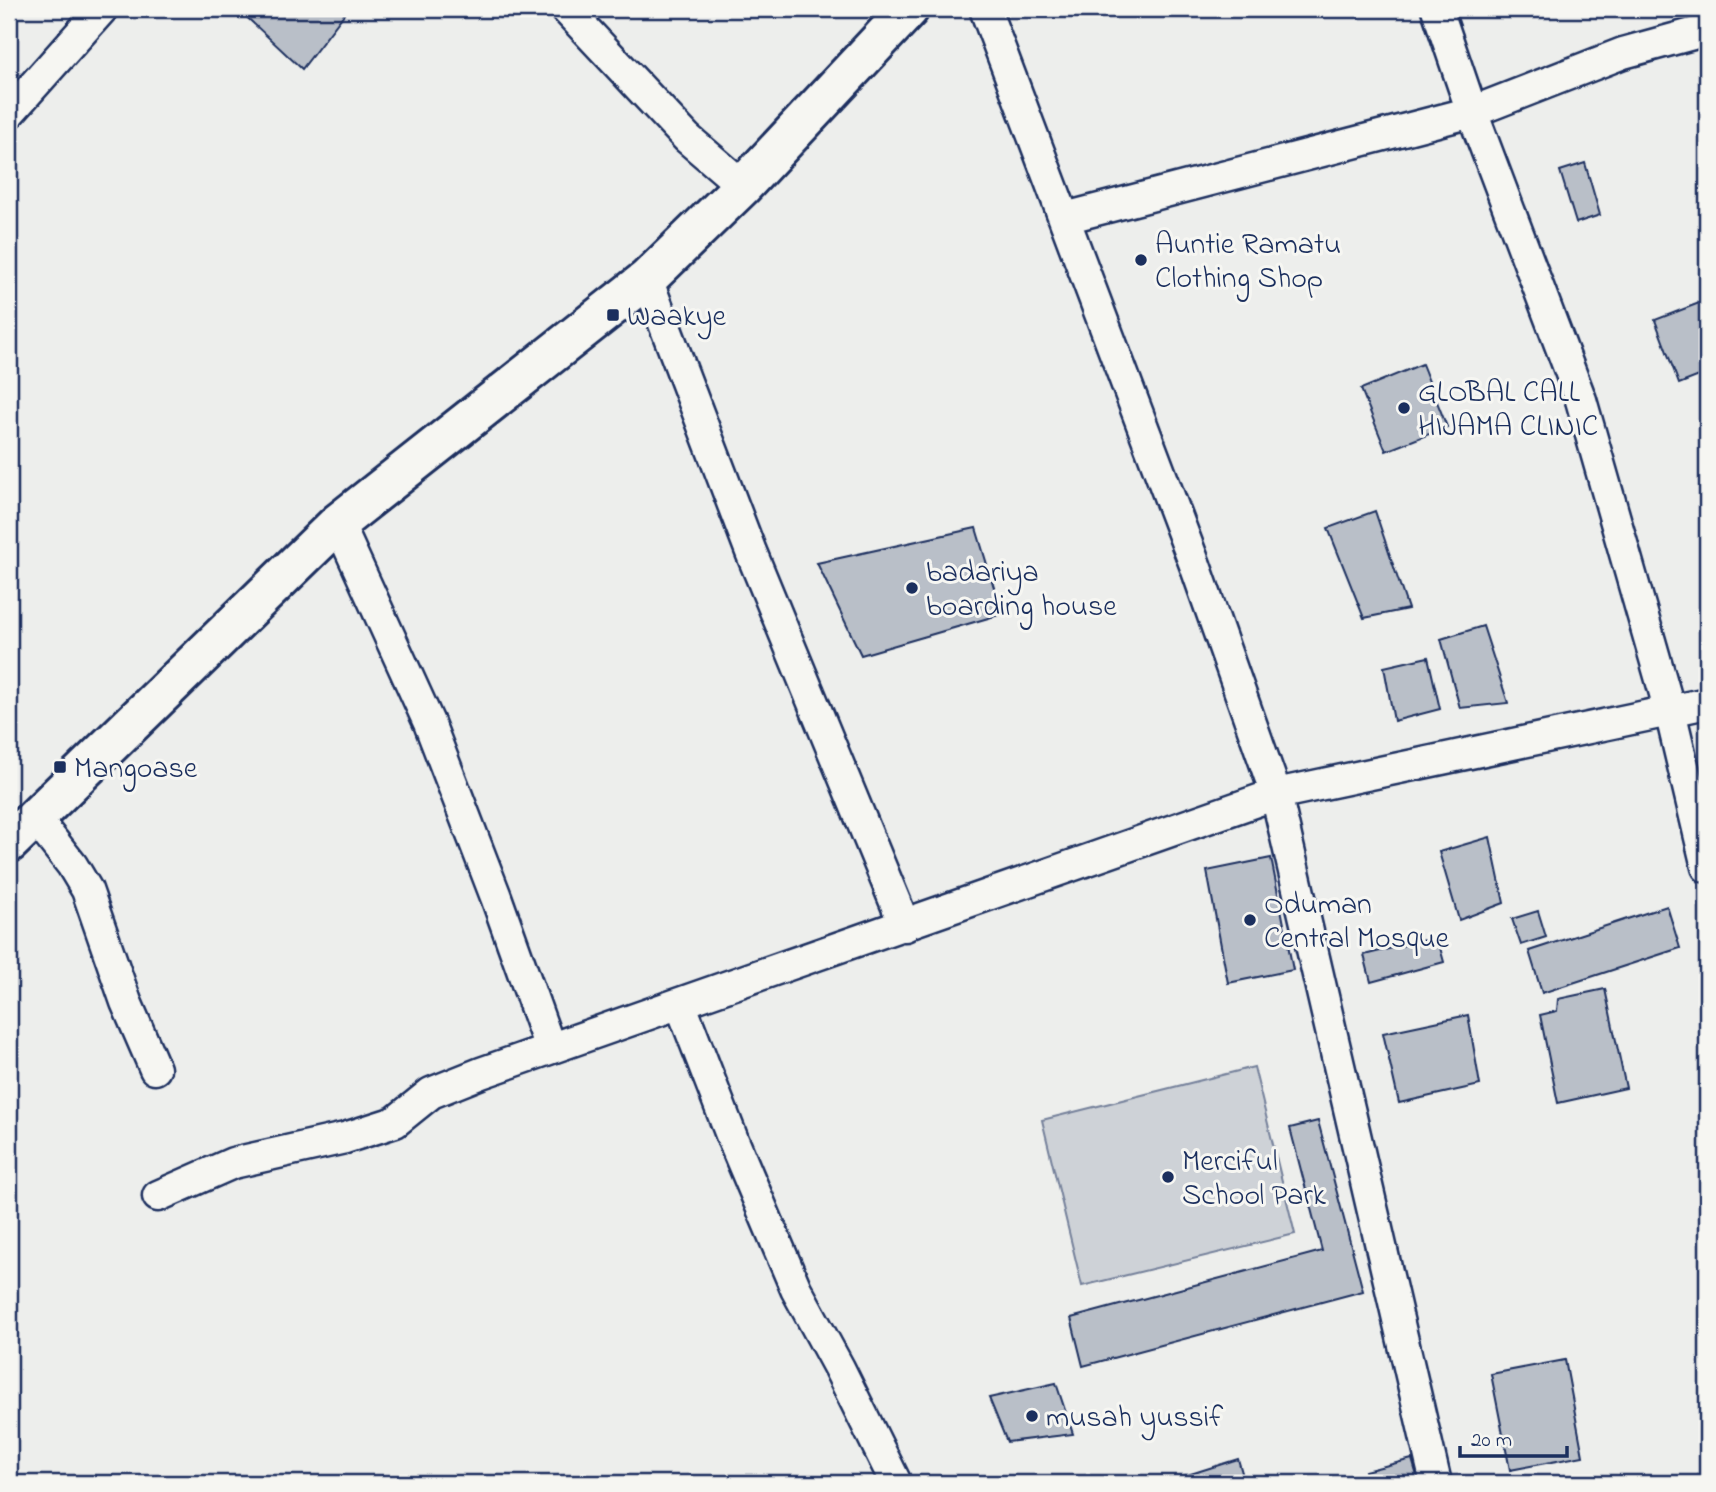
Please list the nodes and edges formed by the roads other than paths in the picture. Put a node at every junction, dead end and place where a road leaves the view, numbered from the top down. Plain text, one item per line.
1 (102, 9) edge
2 (566, 9) edge
3 (909, 9) edge
4 (985, 9) edge
5 (1437, 9) edge
6 (1707, 30) edge
7 (1472, 112) junction
8 (9, 113) edge
9 (743, 186) junction
10 (1065, 218) junction
11 (647, 279) junction
12 (338, 523) junction
13 (1707, 702) edge
14 (1670, 711) junction
15 (1276, 794) junction
16 (17, 832) edge
17 (1707, 866) edge
18 (905, 926) junction
19 (680, 1003) junction
20 (550, 1048) junction
21 (155, 1069) dead end
22 (158, 1196) dead end
23 (896, 1483) edge
24 (1436, 1483) edge

1 - 8 street
2 - 9 street
3 - 9 street
4 - 10 street
5 - 7 street
6 - 7 street
7 - 10 street
7 - 14 street
9 - 11 street
10 - 15 street
11 - 12 street
11 - 18 street
12 - 16 street
12 - 20 street
13 - 14 street
14 - 15 street
14 - 17 street
15 - 18 street
15 - 24 street
16 - 21 street
18 - 19 street
19 - 20 street
19 - 23 street
20 - 22 street

